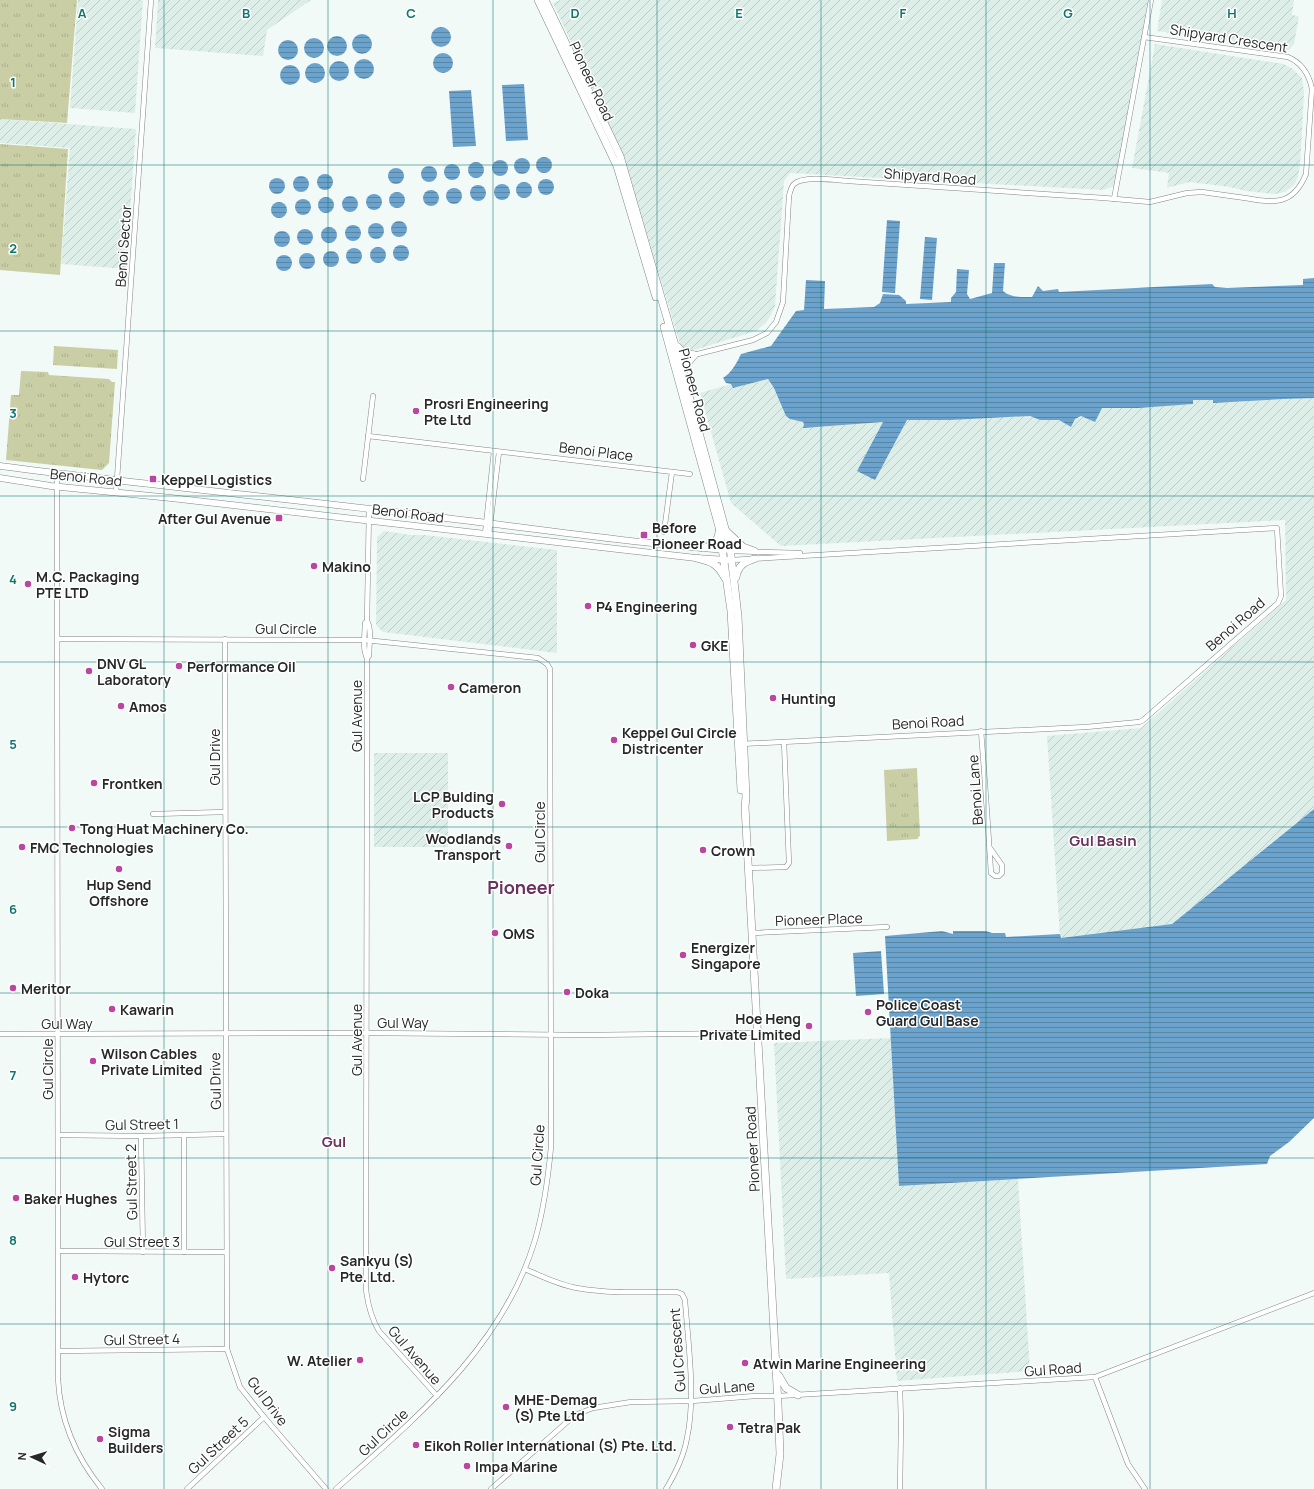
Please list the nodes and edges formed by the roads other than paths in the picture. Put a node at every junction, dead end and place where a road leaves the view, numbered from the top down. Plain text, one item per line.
1 (151, 0) edge
2 (538, 0) edge
3 (545, 0) edge
4 (1151, 0) edge
5 (1144, 37) junction
6 (1114, 199) junction
7 (675, 343) junction
8 (694, 355) junction
9 (677, 359) junction
10 (683, 373) junction
11 (684, 386) junction
12 (373, 396) dead end
13 (368, 436) junction
14 (496, 452) junction
15 (0, 466) edge
16 (672, 472) junction
17 (57, 473) junction
18 (690, 474) dead end
19 (0, 478) edge
20 (363, 479) dead end
21 (116, 480) junction
22 (58, 487) junction
23 (116, 493) junction
24 (369, 509) junction
25 (368, 520) junction
26 (488, 523) junction
27 (722, 529) junction
28 (664, 532) dead end
29 (487, 534) junction
30 (703, 548) junction
31 (723, 550) junction
32 (731, 551) junction
33 (814, 554) junction
34 (754, 555) junction
35 (696, 558) junction
36 (724, 560) junction
37 (732, 560) junction
38 (731, 583) junction
39 (58, 639) junction
40 (225, 639) junction
41 (367, 640) junction
42 (981, 731) junction
43 (784, 742) junction
44 (741, 744) junction
45 (225, 812) junction
46 (153, 814) dead end
47 (990, 848) junction
48 (749, 868) junction
49 (887, 927) dead end
50 (752, 933) junction
51 (367, 1033) junction
52 (758, 1033) junction
53 (0, 1034) edge
54 (58, 1034) junction
55 (225, 1034) junction
56 (550, 1034) junction
57 (184, 1134) junction
58 (226, 1134) junction
59 (58, 1135) junction
60 (141, 1136) junction
61 (58, 1252) junction
62 (143, 1252) junction
63 (184, 1252) junction
64 (226, 1252) junction
65 (525, 1269) junction
66 (1314, 1293) edge
67 (227, 1349) junction
68 (58, 1351) junction
69 (776, 1366) junction
70 (1095, 1377) junction
71 (900, 1388) junction
72 (798, 1395) junction
73 (437, 1396) junction
74 (778, 1396) junction
75 (692, 1401) junction
76 (264, 1418) junction
77 (102, 1489) edge
78 (186, 1489) edge
79 (326, 1489) edge
80 (336, 1489) edge
81 (491, 1489) edge
82 (666, 1489) edge
83 (776, 1489) edge
84 (900, 1489) edge
85 (1146, 1489) edge

1 - 21 street, Benoi Sector
2 - 9 main road, Pioneer Road
3 - 7 main road, Pioneer Road
4 - 5 street
5 - 6 street
5 - 6 street, Shipyard Crescent
6 - 8 street, Shipyard Road
7 - 8 main road
7 - 9 main road, Pioneer Road
8 - 9 street, Shipyard Road
8 - 10 main road
9 - 10 main road, Pioneer Road
9 - 11 main road, Pioneer Road
10 - 11 main road, Pioneer Road
11 - 27 main road, Pioneer Road
12 - 13 street
13 - 14 street, Benoi Place
13 - 20 street
14 - 16 street, Benoi Place
14 - 26 street
15 - 17 main road, Benoi Road
16 - 18 street, Benoi Place
16 - 28 street
17 - 21 main road, Benoi Road
17 - 22 street, Gul Circle
19 - 22 main road, Benoi Road
21 - 23 street, Benoi Sector
21 - 24 main road, Benoi Road
22 - 23 main road, Benoi Road
22 - 39 street, Gul Circle
23 - 25 main road, Benoi Road
24 - 25 street, Gul Avenue
24 - 26 main road, Benoi Road
25 - 29 main road, Benoi Road
25 - 41 street, Gul Avenue
26 - 29 street
26 - 30 main road, Benoi Road
27 - 30 main road
27 - 31 main road, Pioneer Road
27 - 32 main road, Pioneer Road
27 - 34 main road
29 - 35 main road, Benoi Road
30 - 31 main road, Benoi Road
31 - 32 main road, Benoi Road
31 - 36 main road, Pioneer Road
32 - 34 street, Benoi Road
32 - 37 main road, Pioneer Road
33 - 34 street, Benoi Road
33 - 34 street, Benoi Road
33 - 42 street, Benoi Road
34 - 37 street, Benoi Road
34 - 38 main road
35 - 36 main road, Benoi Road
35 - 38 main road
36 - 37 main road, Benoi Road
36 - 38 main road, Pioneer Road
37 - 38 main road, Pioneer Road
38 - 44 main road, Pioneer Road
39 - 40 street, Gul Circle
39 - 54 street, Gul Circle
40 - 41 street, Gul Circle
40 - 45 street, Gul Drive
41 - 51 street, Gul Avenue
41 - 56 street, Gul Circle
42 - 43 street, Benoi Road
42 - 47 street, Benoi Lane
43 - 44 street, Benoi Road
43 - 48 street
44 - 48 main road, Pioneer Road
45 - 46 street
45 - 55 street, Gul Drive
47 - 47 street, Benoi Lane
48 - 50 main road, Pioneer Road
49 - 50 street, Pioneer Place
50 - 52 main road, Pioneer Road
51 - 55 street, Gul Way
51 - 56 street, Gul Way
51 - 73 street, Gul Avenue
52 - 56 street, Gul Way
52 - 69 main road, Pioneer Road
53 - 54 street, Gul Way
54 - 55 street, Gul Way
54 - 59 street, Gul Circle
55 - 58 street, Gul Drive
56 - 65 street, Gul Circle
57 - 58 street, Gul Street 1
57 - 60 street, Gul Street 1
57 - 63 street
58 - 64 street, Gul Drive
59 - 60 street, Gul Street 1
59 - 61 street, Gul Circle
60 - 62 street, Gul Street 2
61 - 62 street, Gul Street 3
61 - 68 street, Gul Circle
62 - 63 street, Gul Street 3
63 - 64 street, Gul Street 3
64 - 67 street, Gul Drive
65 - 73 street, Gul Circle
65 - 75 street, Gul Crescent
66 - 70 street, Gul Road
67 - 68 street, Gul Street 4
67 - 76 street, Gul Drive
68 - 77 street, Gul Circle
69 - 72 main road
69 - 74 main road, Pioneer Road
70 - 71 street, Gul Road
70 - 85 street
71 - 72 street, Gul Road
71 - 84 street
72 - 74 street, Gul Road
73 - 80 street, Gul Circle
74 - 75 street, Gul Lane
74 - 83 main road, Pioneer Road
75 - 81 street, Gul Lane
75 - 82 street, Gul Crescent
76 - 78 street, Gul Street 5
76 - 79 street, Gul Drive

